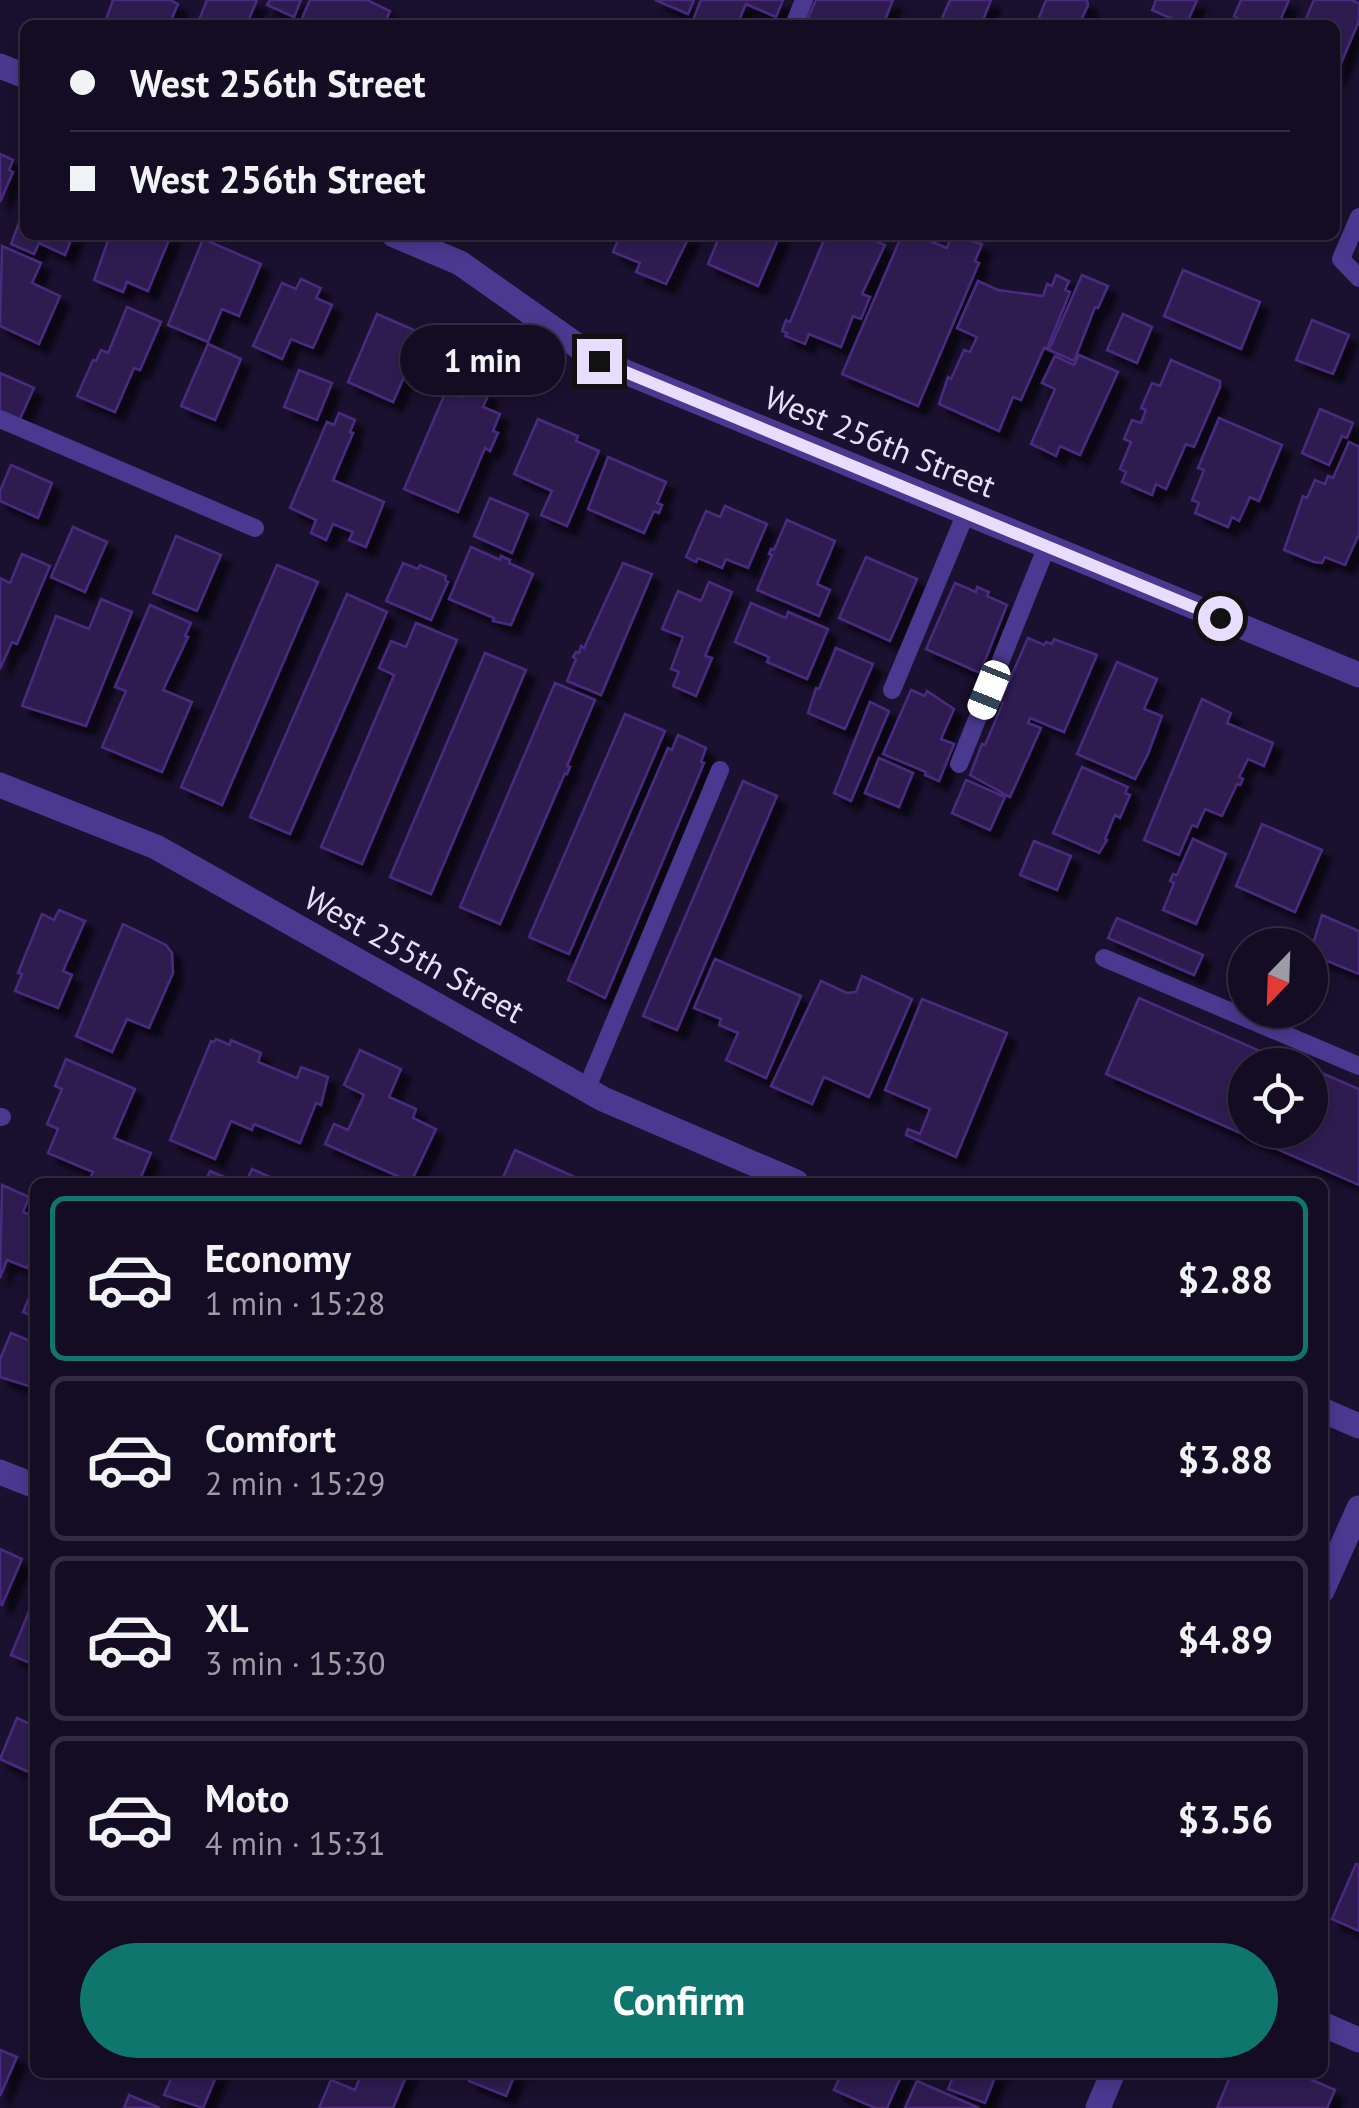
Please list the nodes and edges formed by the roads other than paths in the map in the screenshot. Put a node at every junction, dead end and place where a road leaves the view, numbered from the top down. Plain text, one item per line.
1 (1359, 217) edge
2 (406, 240) edge
3 (1359, 278) edge
4 (0, 420) edge
5 (966, 512) junction
6 (256, 528) dead end
7 (1047, 546) junction
8 (1359, 675) edge
9 (892, 690) dead end
10 (959, 764) dead end
11 (720, 770) dead end
12 (0, 785) edge
13 (1104, 958) dead end
14 (1359, 1066) edge
15 (586, 1090) junction
16 (787, 1178) edge
17 (1328, 1413) edge
18 (1359, 1426) edge
19 (0, 1472) edge
20 (30, 1484) edge
21 (1359, 1508) edge
22 (1328, 1577) edge
23 (1328, 2027) edge
24 (1359, 2040) edge
25 (1110, 2078) edge
26 (1098, 2108) edge

1 - 3 lane
2 - 5 street, West 256th Street
4 - 6 lane
5 - 7 street, West 256th Street
5 - 9 lane
7 - 8 street, West 256th Street
7 - 10 lane
11 - 15 lane
12 - 15 street, West 255th Street
13 - 14 lane
15 - 16 street, West 255th Street
17 - 18 street
19 - 20 street
21 - 22 street
23 - 24 street
25 - 26 street

